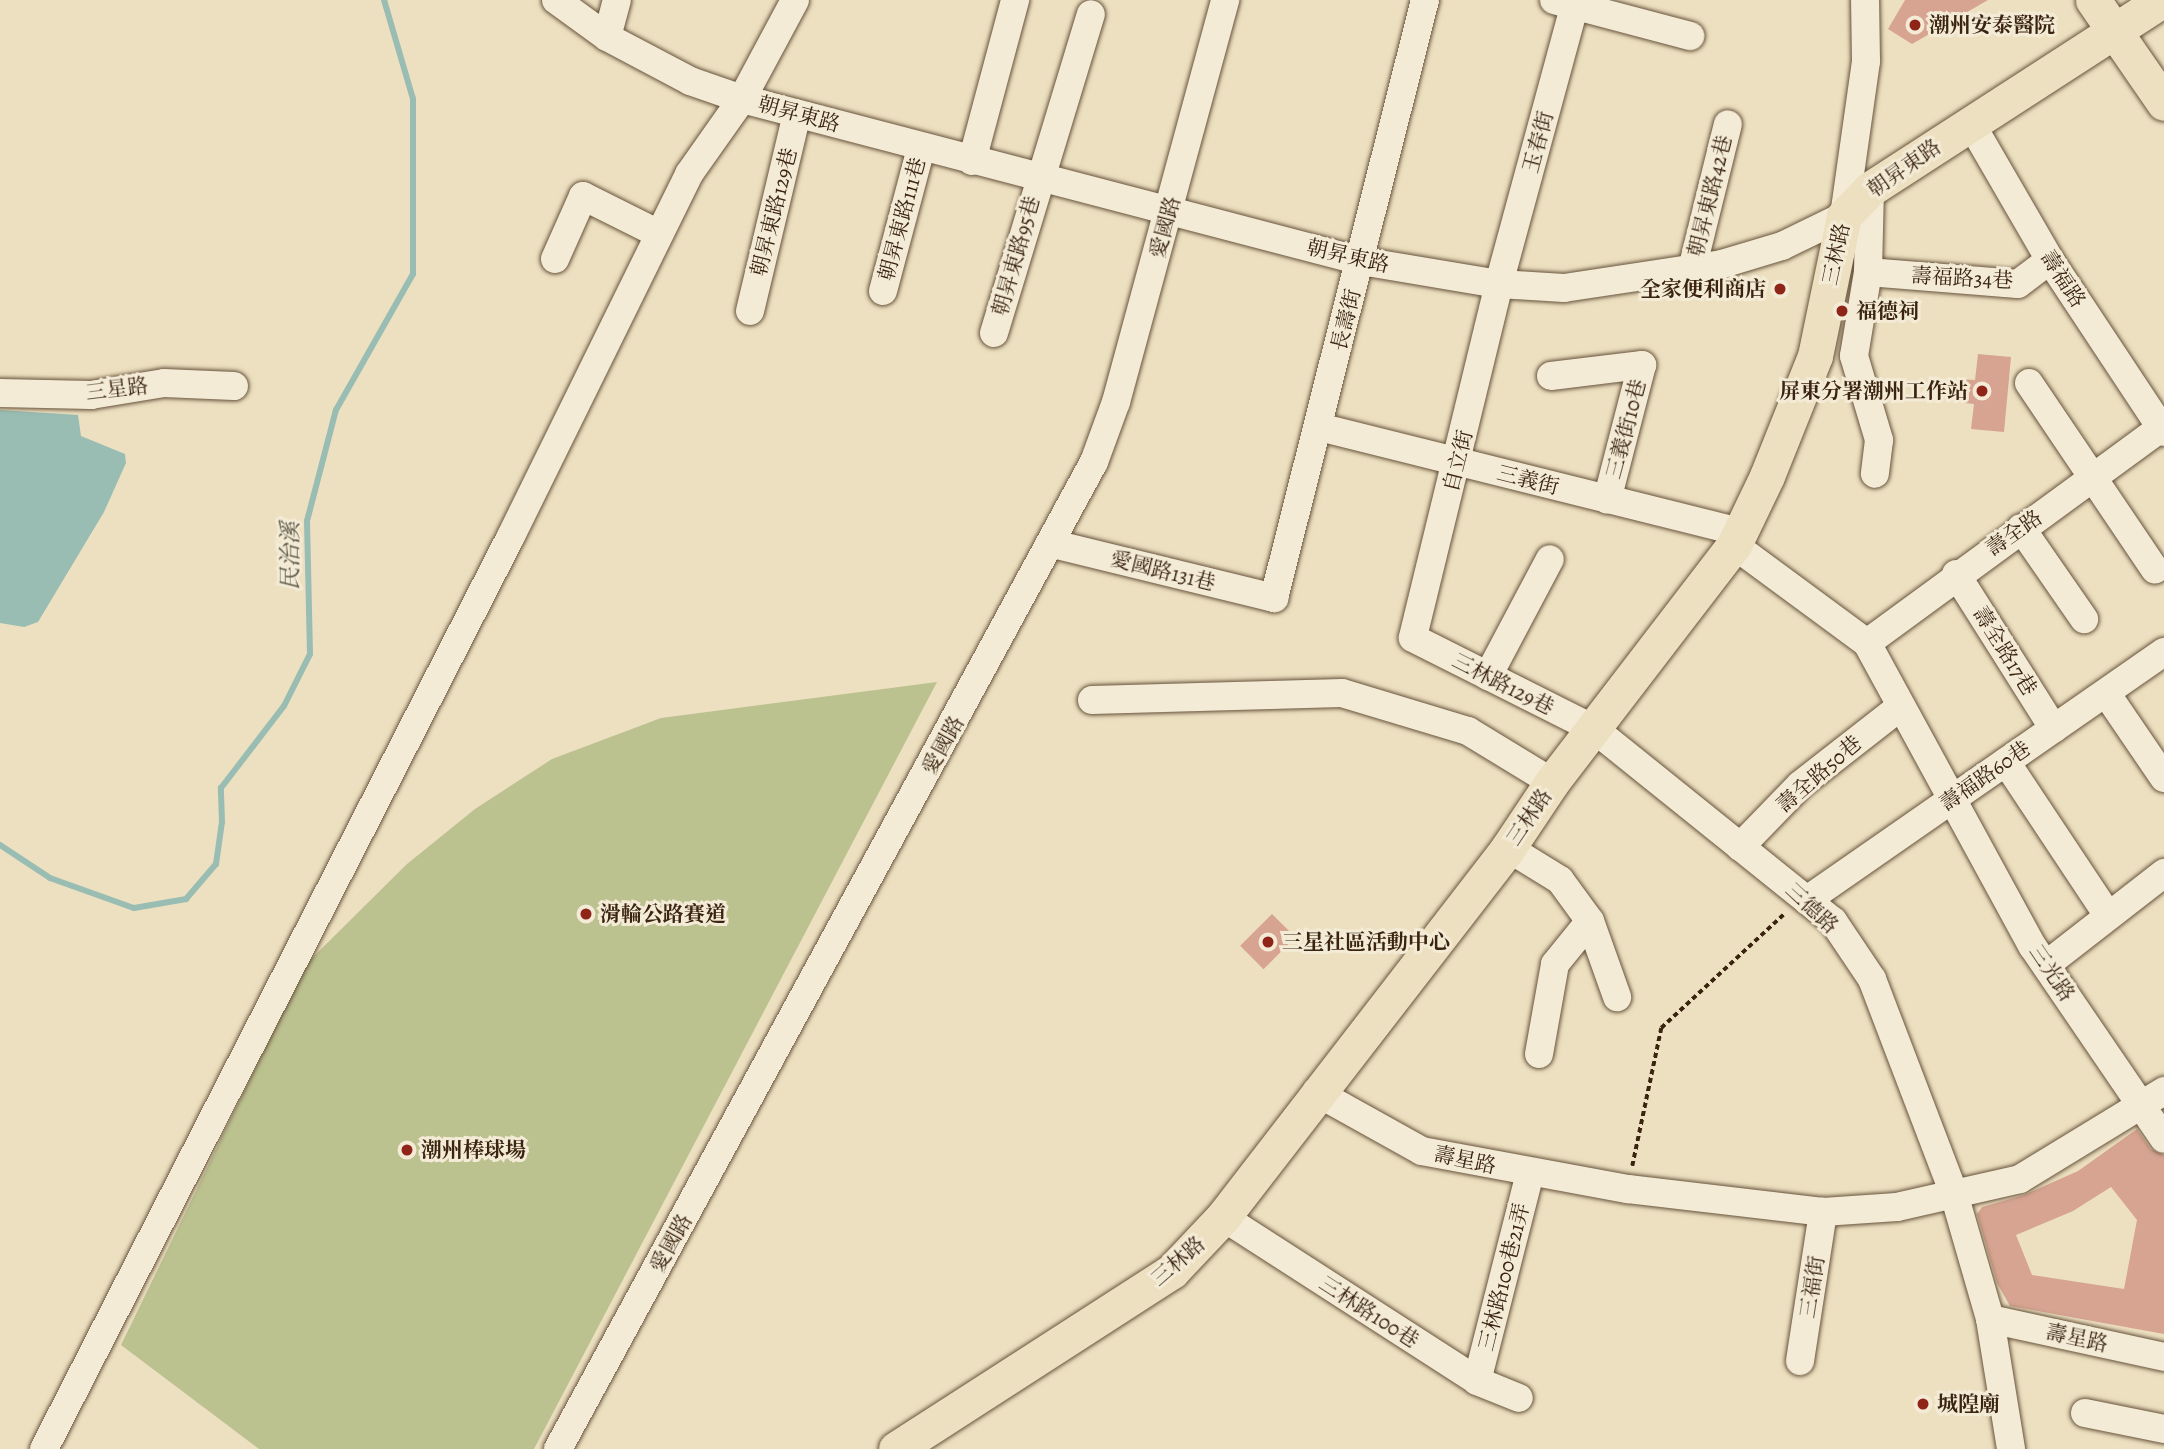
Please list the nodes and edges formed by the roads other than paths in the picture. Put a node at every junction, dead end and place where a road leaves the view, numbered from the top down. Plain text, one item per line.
1 (556, 0) edge
2 (617, 0) edge
3 (795, 0) edge
4 (1015, 0) edge
5 (1225, 0) edge
6 (1425, 0) edge
7 (1866, 0) edge
8 (2094, 0) edge
9 (2162, 0) edge
10 (1569, 2) edge
11 (1651, 12) edge
12 (1091, 14) dead end
13 (2114, 31) junction
14 (1690, 36) dead end
15 (607, 37) junction
16 (742, 99) junction
17 (2164, 103) edge
18 (797, 114) junction
19 (1970, 122) junction
20 (1728, 124) dead end
21 (920, 148) junction
22 (972, 162) junction
23 (1038, 180) junction
24 (1870, 189) junction
25 (1169, 213) junction
26 (1844, 216) junction
27 (659, 234) junction
28 (555, 259) dead end
29 (2050, 260) junction
30 (1361, 261) junction
31 (1692, 269) junction
32 (1868, 272) junction
33 (1499, 284) junction
34 (883, 291) dead end
35 (750, 311) dead end
36 (994, 333) dead end
37 (1815, 356) junction
38 (1854, 356) junction
39 (1551, 376) dead end
40 (2029, 383) dead end
41 (234, 386) dead end
42 (0, 393) edge
43 (1319, 427) junction
44 (2163, 429) edge
45 (1458, 463) junction
46 (1875, 474) dead end
47 (2092, 477) junction
48 (1607, 500) junction
49 (2021, 528) junction
50 (1736, 539) junction
51 (1053, 544) junction
52 (1550, 559) dead end
53 (2155, 570) dead end
54 (1956, 574) junction
55 (1274, 598) joint
56 (2084, 619) dead end
57 (1413, 638) joint
58 (1867, 643) junction
59 (2164, 652) edge
60 (1488, 676) junction
61 (2106, 693) junction
62 (1091, 700) dead end
63 (1901, 706) junction
64 (1594, 729) junction
65 (2054, 729) junction
66 (2006, 762) junction
67 (2164, 778) edge
68 (1552, 782) junction
69 (1952, 799) junction
70 (1740, 846) junction
71 (1508, 848) junction
72 (2160, 886) edge
73 (1807, 900) junction
74 (2107, 914) junction
75 (1590, 921) junction
76 (2046, 965) junction
77 (1616, 997) dead end
78 (1539, 1054) dead end
79 (1316, 1092) junction
80 (2154, 1098) edge
81 (2164, 1139) edge
82 (1530, 1173) junction
83 (1954, 1195) junction
84 (1823, 1212) junction
85 (1223, 1217) junction
86 (1990, 1319) junction
87 (2164, 1357) edge
88 (1800, 1361) dead end
89 (1477, 1381) junction
90 (1518, 1398) dead end
91 (2085, 1413) dead end
92 (2164, 1429) edge
93 (44, 1449) edge
94 (558, 1449) edge
95 (895, 1449) edge
96 (2011, 1449) edge

1 - 15 street, 朝昇東路
2 - 15 street
3 - 16 street
4 - 22 street
5 - 25 street, 愛國路
6 - 30 street, 長壽街
7 - 26 street, 三林路
8 - 13 main road
9 - 13 main road, 朝昇東路
10 - 11 street
10 - 33 street, 玉春街
11 - 14 street
12 - 23 street, 朝昇東路95巷
13 - 17 main road
13 - 19 main road, 朝昇東路
15 - 16 street, 朝昇東路
16 - 18 street, 朝昇東路
16 - 27 street
18 - 21 street, 朝昇東路
18 - 35 street, 朝昇東路129巷
19 - 24 main road, 朝昇東路
19 - 29 street, 壽福路
20 - 31 street, 朝昇東路42巷
21 - 22 street, 朝昇東路
21 - 34 street, 朝昇東路111巷
22 - 23 street, 朝昇東路
23 - 25 street, 朝昇東路
23 - 36 street, 朝昇東路95巷
24 - 26 main road, 朝昇東路
24 - 32 street
25 - 30 street, 朝昇東路
25 - 51 street, 愛國路
26 - 31 street, 朝昇東路
26 - 37 main road, 三林路
27 - 28 street
27 - 93 street
29 - 32 street, 壽福路34巷
29 - 44 street, 壽福路
30 - 33 street, 朝昇東路
30 - 43 street, 長壽街
31 - 33 street, 朝昇東路
32 - 38 street
33 - 45 street, 自立街
37 - 38 street
37 - 50 main road, 三林路
38 - 46 street
39 - 48 street, 三義街10巷
40 - 47 street
41 - 42 street, 三星路
43 - 45 street, 三義街
43 - 55 street, 長壽街
44 - 47 street, 壽全路
45 - 48 street, 三義街
45 - 57 street, 自立街
47 - 49 street, 壽全路
47 - 53 street
48 - 50 street, 三義街
49 - 54 street, 壽全路
49 - 56 street
50 - 58 street
50 - 64 main road, 三林路
51 - 55 street, 愛國路131巷
51 - 94 street, 愛國路
52 - 60 street
54 - 58 street, 壽全路
54 - 65 street, 壽全路17巷
57 - 60 street, 三林路129巷
58 - 63 street
59 - 61 street, 壽福路60巷
60 - 64 street, 三林路129巷
61 - 65 street, 壽福路60巷
61 - 67 street
62 - 68 street
63 - 69 street
63 - 70 street, 壽全路50巷
64 - 68 main road, 三林路
64 - 70 street, 三德路
65 - 66 street, 壽福路60巷
66 - 69 street, 壽福路60巷
66 - 74 street
68 - 71 main road, 三林路
69 - 73 street, 壽福路60巷
69 - 76 street, 三光路
70 - 73 street, 三德路
71 - 75 street
71 - 79 main road, 三林路
72 - 74 street
73 - 83 street, 三德路
74 - 76 street
75 - 77 street
75 - 78 street
76 - 80 street, 三光路
79 - 82 street, 壽星路
79 - 85 main road, 三林路
80 - 81 street, 三光路
80 - 83 street
82 - 84 street, 壽星路
82 - 89 street, 三林路100巷21弄
83 - 84 street
83 - 86 street
84 - 88 street, 三福街
85 - 89 street, 三林路100巷
85 - 95 main road, 三林路
86 - 87 street, 壽星路
86 - 96 street
89 - 90 street, 三林路100巷
91 - 92 street

